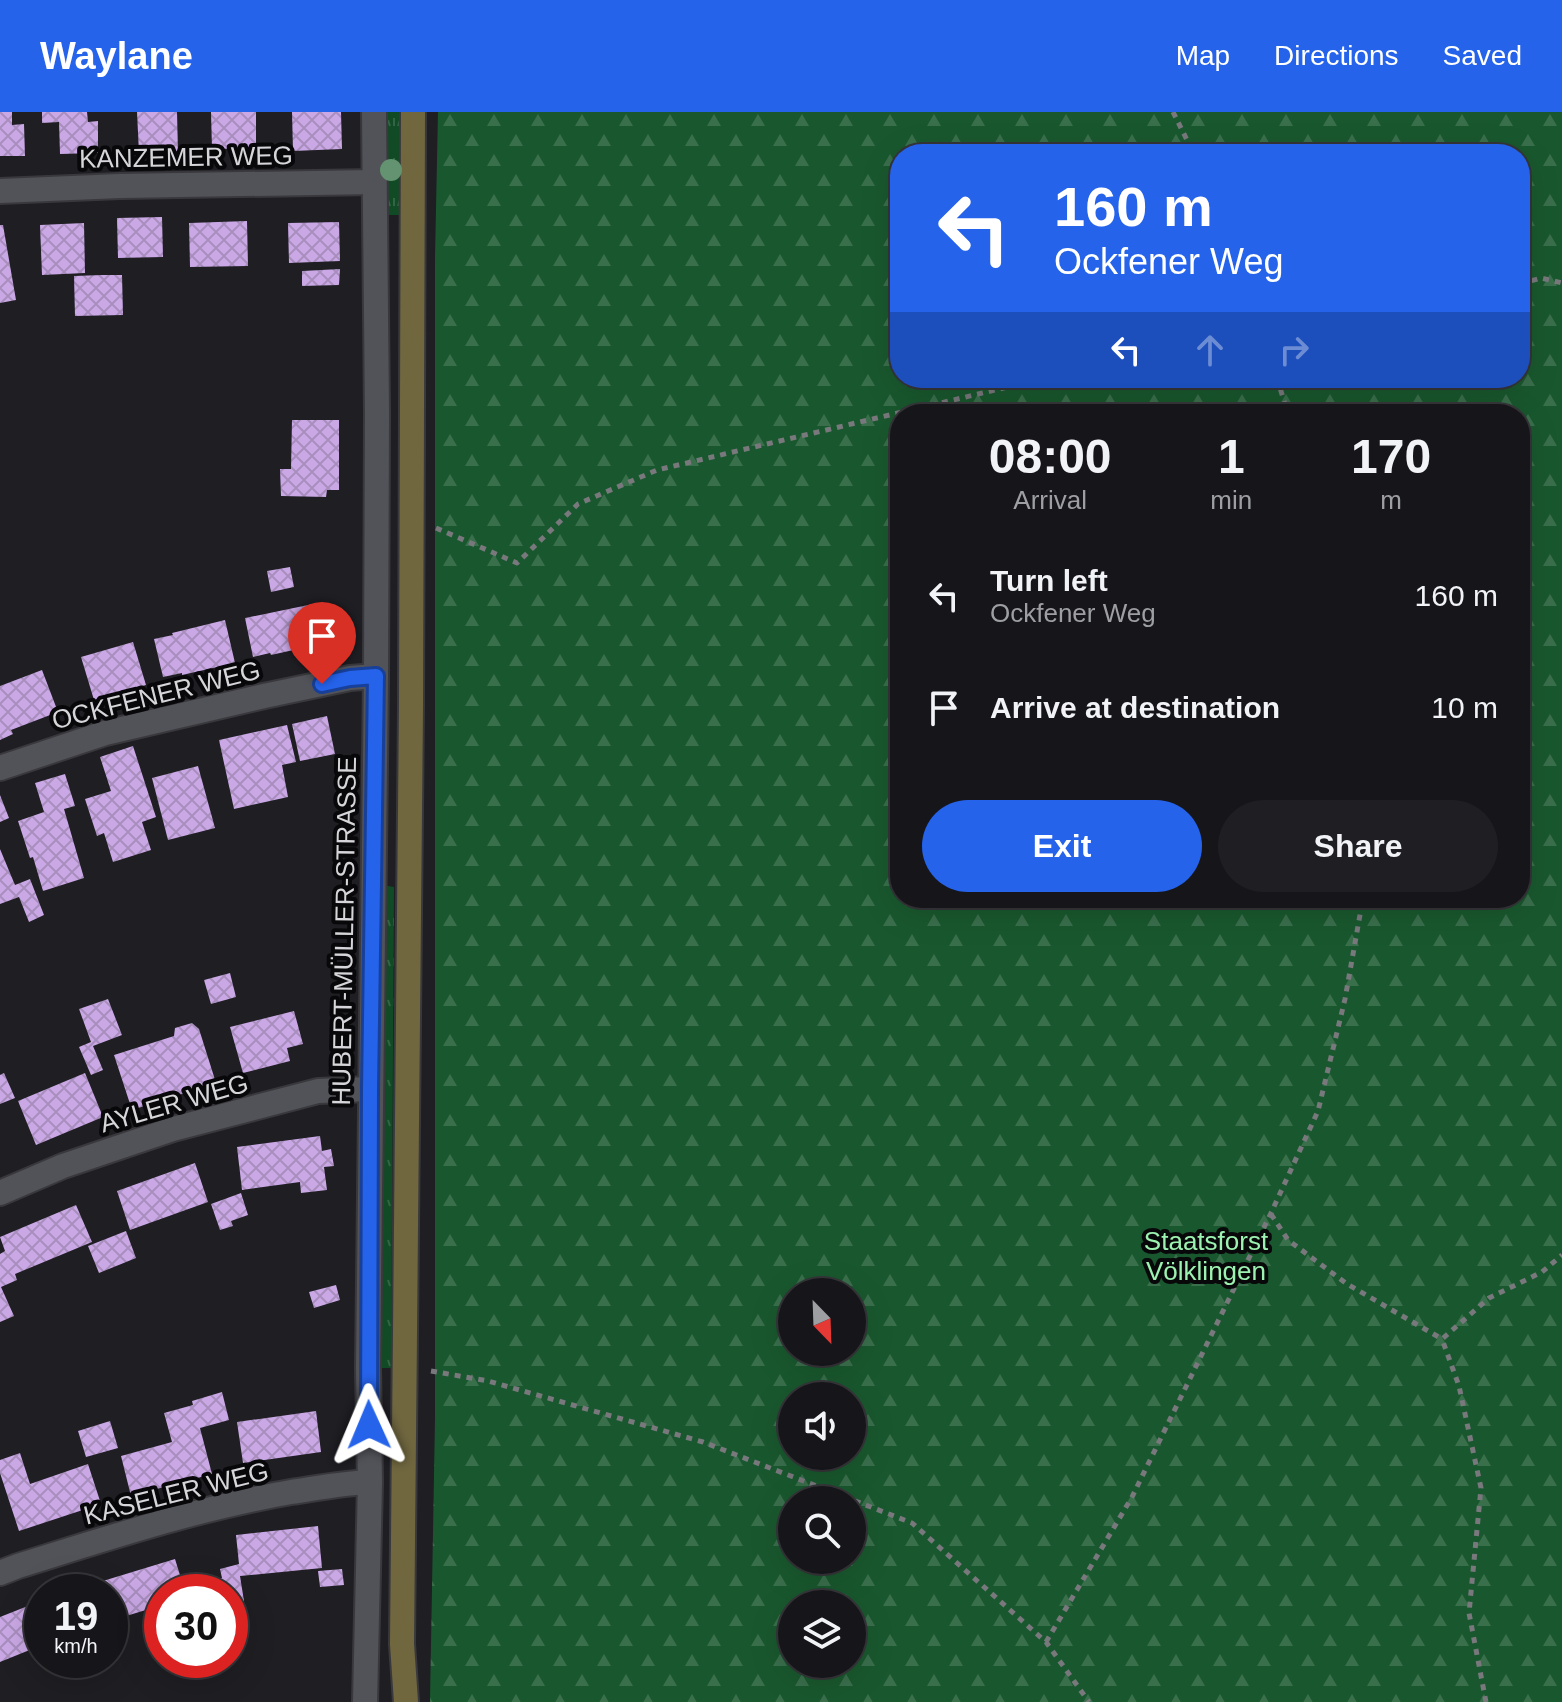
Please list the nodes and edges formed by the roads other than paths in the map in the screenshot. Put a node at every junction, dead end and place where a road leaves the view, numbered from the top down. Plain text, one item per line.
1 (374, 112) edge
2 (413, 112) edge
3 (374, 182) junction
4 (0, 191) edge
5 (376, 676) junction
6 (0, 768) edge
7 (370, 1089) junction
8 (0, 1193) edge
9 (370, 1482) junction
10 (0, 1573) edge
11 (402, 1644) junction
12 (365, 1702) edge
13 (395, 1702) edge
14 (406, 1702) edge

1 - 3 street, HUBERT-MÜLLER-STRASSE
2 - 11 main road
3 - 4 street, KANZEMER WEG
3 - 5 street, HUBERT-MÜLLER-STRASSE
5 - 6 street, OCKFENER WEG
5 - 7 street, HUBERT-MÜLLER-STRASSE
7 - 8 street, AYLER WEG
7 - 9 street, HUBERT-MÜLLER-STRASSE
9 - 10 street, KASELER WEG
9 - 12 street, HUBERT-MÜLLER-STRASSE
11 - 13 main road
11 - 14 main road

